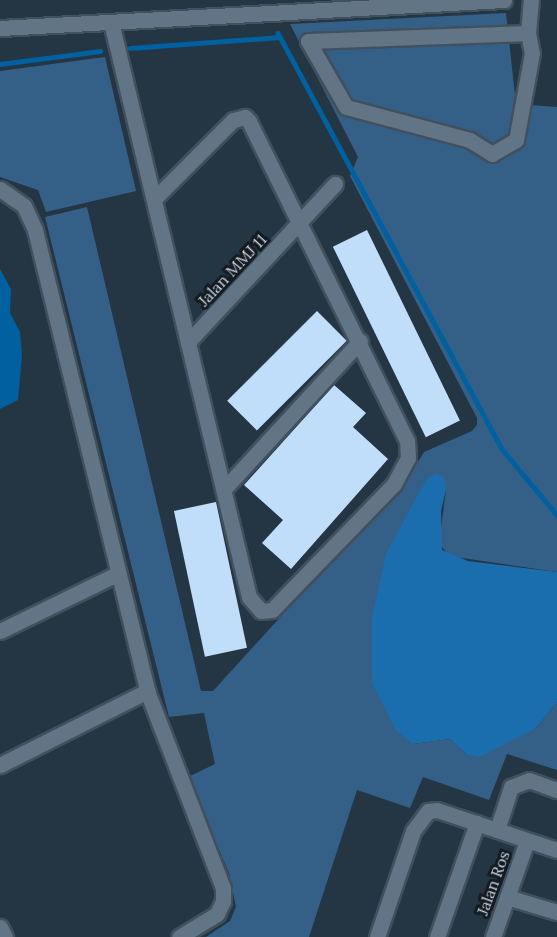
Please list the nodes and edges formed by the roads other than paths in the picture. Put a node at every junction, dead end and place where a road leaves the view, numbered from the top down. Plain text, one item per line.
1 (504, 0) edge
2 (531, 0) edge
3 (465, 1) edge
4 (111, 22) junction
5 (0, 28) edge
6 (528, 33) junction
7 (335, 184) dead end
8 (0, 189) edge
9 (154, 199) junction
10 (300, 222) junction
11 (360, 341) junction
12 (188, 342) junction
13 (224, 489) junction
14 (117, 574) junction
15 (0, 631) edge
16 (147, 691) junction
17 (0, 765) edge
18 (557, 790) edge
19 (477, 823) junction
20 (497, 830) junction
21 (527, 841) junction
22 (557, 850) edge
23 (507, 897) junction
24 (557, 912) edge
25 (0, 927) edge
26 (5, 937) edge
27 (179, 937) edge
28 (377, 937) edge
29 (437, 937) edge
30 (493, 937) edge

1 - 3 street
2 - 6 street
3 - 4 street
4 - 5 street
4 - 9 street
6 - 6 street
7 - 10 street, Jalan MMJ 11
8 - 14 street
9 - 10 street
9 - 12 street
10 - 11 street
10 - 12 street, Jalan MMJ 11
11 - 13 street
11 - 13 street
12 - 13 street
14 - 15 street
14 - 16 street
16 - 17 street
16 - 27 street
18 - 20 street
19 - 20 street
19 - 28 street
19 - 29 street
20 - 21 street
21 - 22 street
21 - 23 street, Jalan Ros
23 - 24 street
23 - 30 street, Jalan Ros
25 - 26 street

